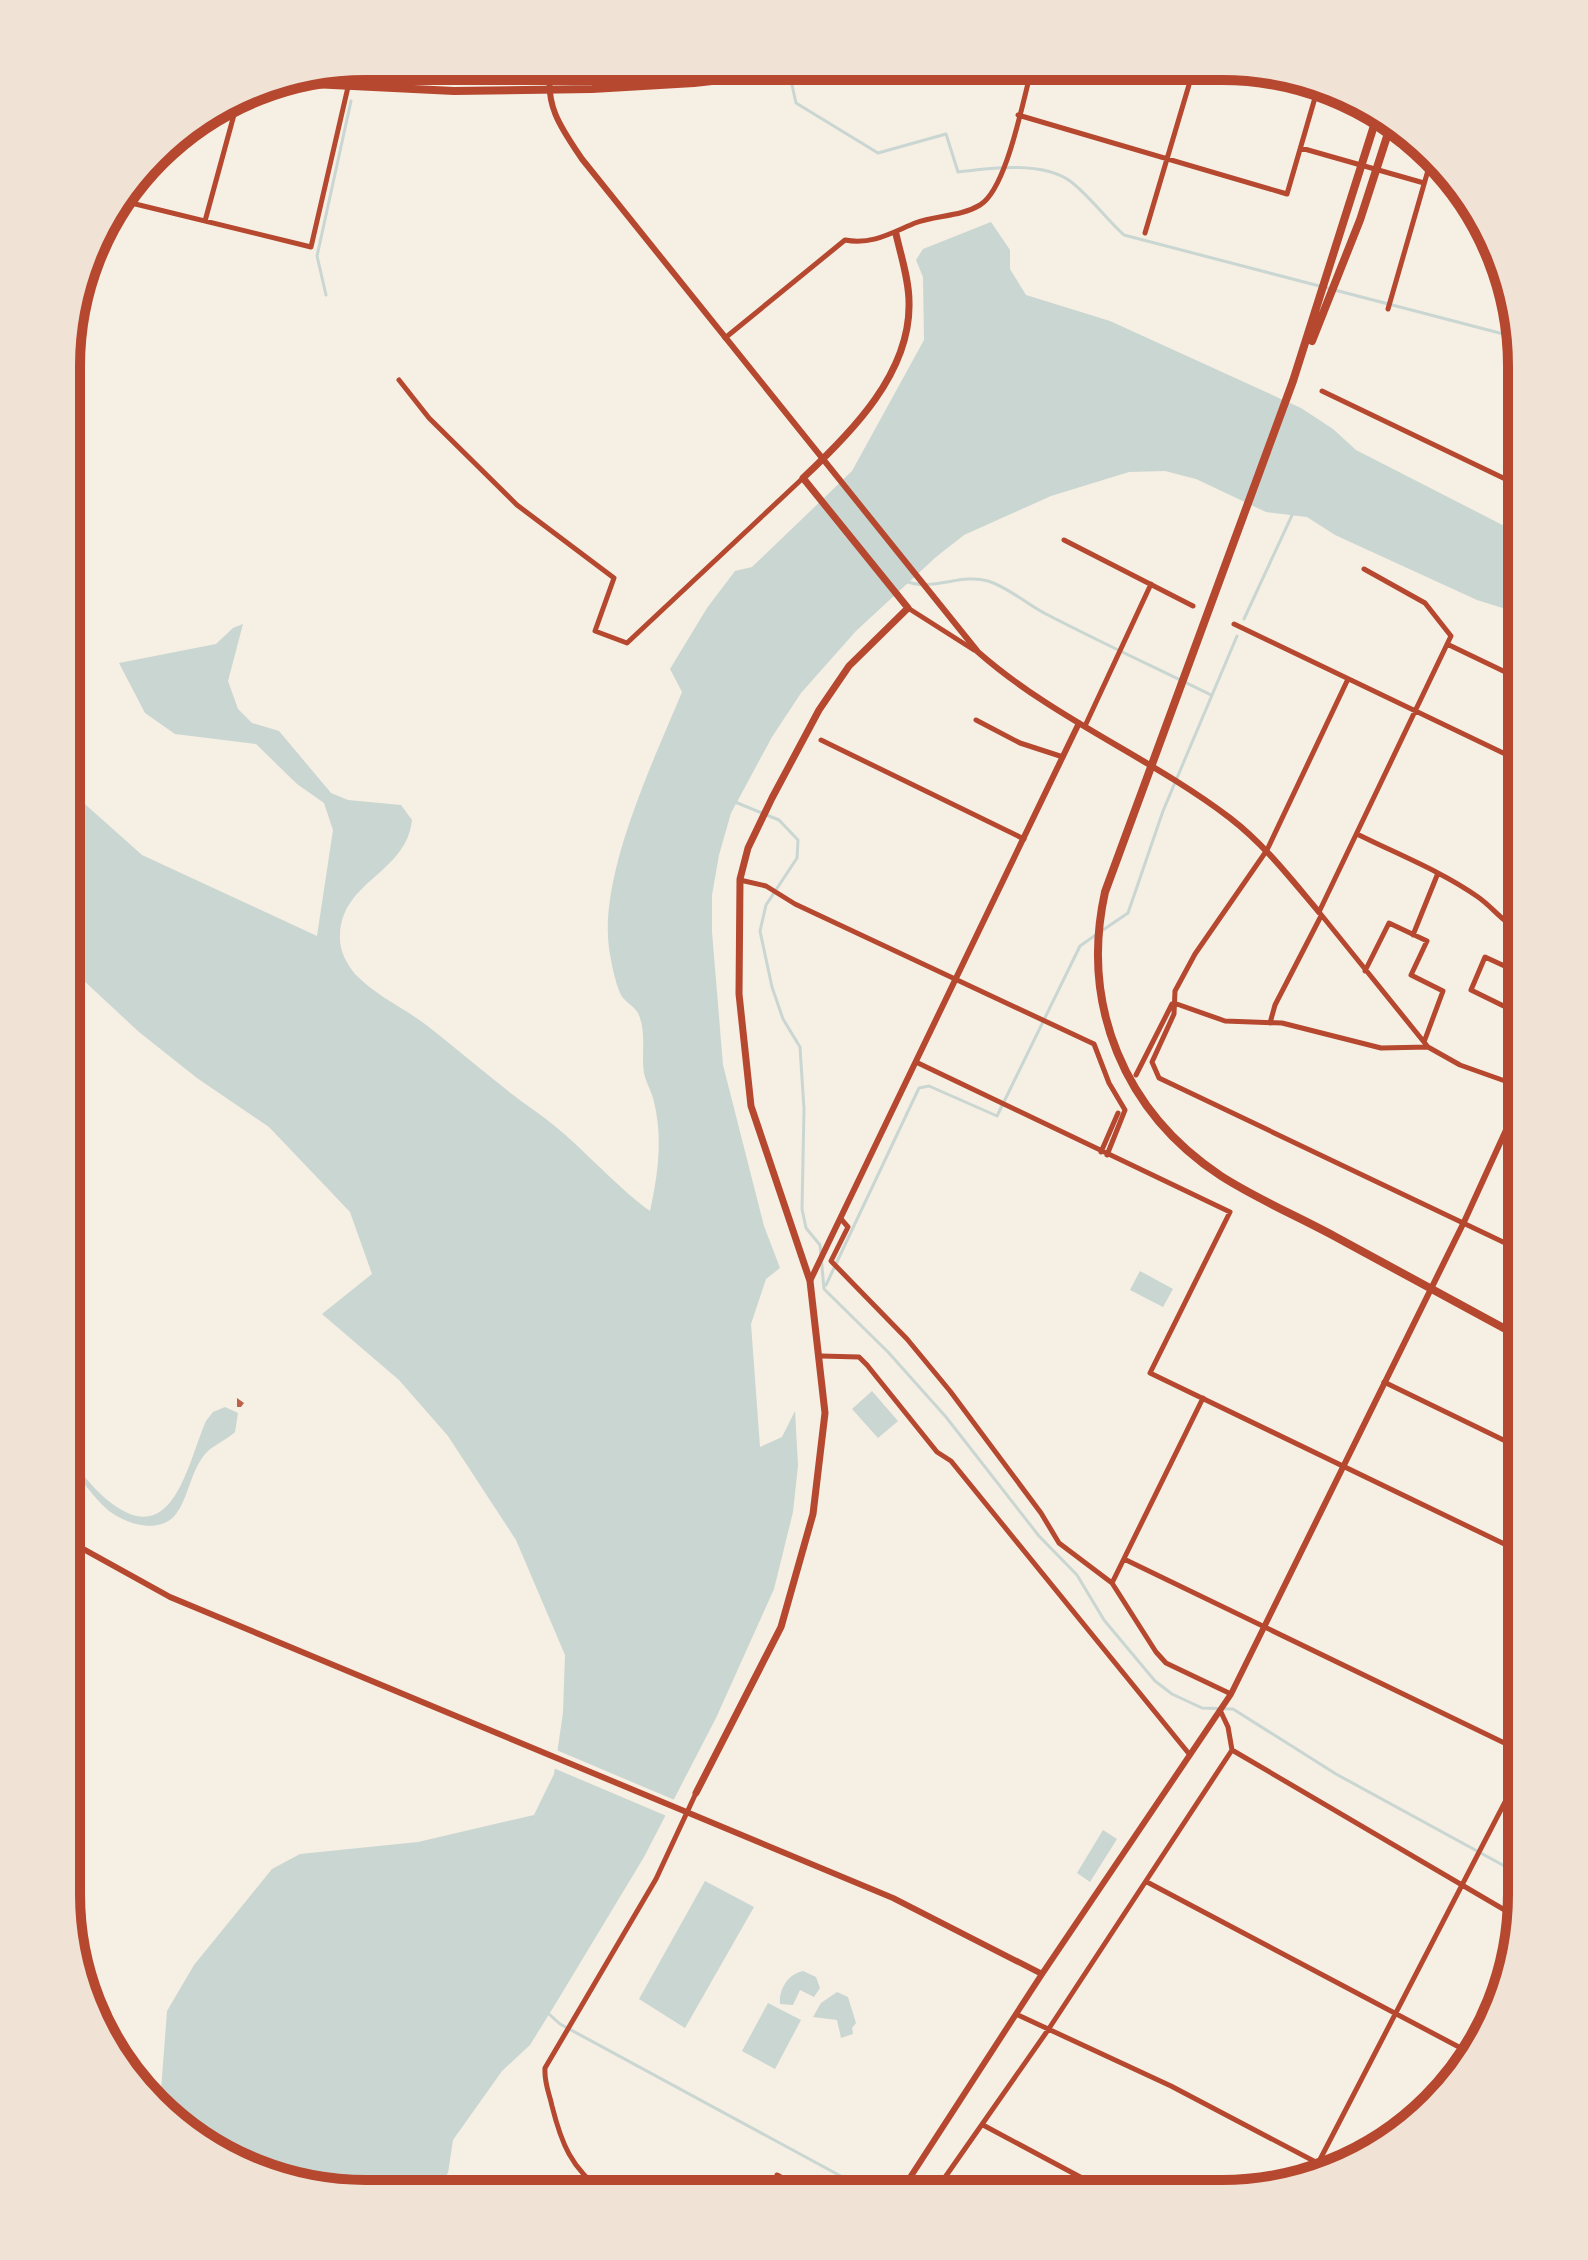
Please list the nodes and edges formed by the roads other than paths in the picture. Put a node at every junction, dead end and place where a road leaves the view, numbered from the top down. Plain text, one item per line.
1 (1028, 80) edge
2 (1191, 80) edge
3 (548, 81) edge
4 (711, 81) edge
5 (312, 85) edge
6 (348, 87) junction
7 (547, 88) junction
8 (1316, 96) edge
9 (235, 111) edge
10 (1018, 115) junction
11 (1375, 124) edge
12 (1388, 133) edge
13 (1301, 148) junction
14 (1168, 159) junction
15 (1362, 166) junction
16 (1428, 168) edge
17 (1377, 171) junction
18 (1424, 183) junction
19 (131, 203) edge
20 (205, 221) junction
21 (1145, 233) dead end
22 (896, 234) junction
23 (1388, 309) dead end
24 (725, 338) junction
25 (399, 380) dead end
26 (1293, 381) junction
27 (1322, 391) dead end
28 (824, 463) junction
29 (803, 478) junction
30 (1508, 480) edge
31 (1064, 540) dead end
32 (1364, 569) dead end
33 (1151, 584) junction
34 (1193, 606) dead end
35 (908, 608) junction
36 (1234, 624) dead end
37 (1447, 644) junction
38 (978, 652) junction
39 (1508, 673) edge
40 (1348, 679) junction
41 (1416, 711) junction
42 (976, 720) dead end
43 (1082, 724) junction
44 (821, 740) dead end
45 (1508, 755) edge
46 (1064, 757) junction
47 (1151, 766) junction
48 (1357, 834) junction
49 (1024, 839) junction
50 (1267, 850) junction
51 (1438, 873) junction
52 (740, 879) junction
53 (1320, 914) junction
54 (1508, 923) edge
55 (1413, 935) junction
56 (1508, 968) edge
57 (1365, 971) junction
58 (956, 980) junction
59 (1173, 1003) junction
60 (1508, 1008) edge
61 (1270, 1023) junction
62 (1426, 1045) junction
63 (918, 1063) junction
64 (1136, 1075) dead end
65 (1508, 1082) edge
66 (1118, 1113) dead end
67 (1508, 1121) edge
68 (1104, 1154) junction
69 (841, 1219) junction
70 (1464, 1222) junction
71 (1508, 1244) edge
72 (810, 1281) junction
73 (1430, 1288) junction
74 (1508, 1330) edge
75 (821, 1356) junction
76 (1384, 1382) junction
77 (1203, 1398) junction
78 (1508, 1442) edge
79 (1342, 1466) junction
80 (1508, 1546) edge
81 (80, 1547) edge
82 (1124, 1559) junction
83 (1112, 1583) junction
84 (1265, 1627) junction
85 (1231, 1694) junction
86 (1220, 1710) junction
87 (1508, 1745) edge
88 (1232, 1750) junction
89 (1190, 1755) junction
90 (696, 1793) joint
91 (1508, 1797) edge
92 (1147, 1882) junction
93 (1463, 1888) junction
94 (1507, 1912) edge
95 (1042, 1974) junction
96 (1396, 2014) junction
97 (1018, 2015) junction
98 (1048, 2030) junction
99 (1463, 2049) edge
100 (983, 2125) junction
101 (1318, 2164) joint
102 (777, 2175) dead end
103 (590, 2180) edge
104 (786, 2180) edge
105 (908, 2180) edge
106 (943, 2180) edge
107 (1086, 2180) edge

1 - 10 street
2 - 14 street
3 - 7 street
4 - 7 highway
5 - 6 highway
6 - 7 highway
6 - 20 street
7 - 24 street
8 - 13 street
9 - 20 street
10 - 14 street
10 - 22 street
11 - 15 highway
12 - 17 highway
13 - 14 street
13 - 15 street
14 - 21 street
15 - 17 street
15 - 26 highway
16 - 18 street
17 - 18 street
17 - 26 highway
18 - 23 street
19 - 20 street
22 - 24 street
22 - 28 main road
24 - 28 street
25 - 29 street
26 - 47 highway
27 - 30 street
28 - 29 main road
28 - 38 street
29 - 35 main road
31 - 33 street
32 - 37 street
33 - 34 street
33 - 43 street
35 - 38 street
35 - 52 main road
36 - 40 street
37 - 39 street
37 - 41 street
38 - 43 street
40 - 41 street
40 - 50 street
41 - 45 street
41 - 48 street
42 - 46 street
43 - 46 street
43 - 47 street
44 - 49 street
46 - 49 street
47 - 50 street
47 - 73 highway
48 - 51 street
48 - 53 street
49 - 58 street
50 - 53 street
50 - 59 street
51 - 54 street
51 - 55 street
52 - 58 street
52 - 72 main road
53 - 57 street
53 - 61 street
55 - 57 street
55 - 62 street
56 - 60 street
57 - 62 street
58 - 63 street
58 - 68 street
59 - 61 street
59 - 64 street
59 - 70 street
61 - 62 street
62 - 65 street
63 - 68 street
63 - 69 street
66 - 68 street
67 - 70 street
68 - 77 street
69 - 72 street
69 - 83 street
70 - 71 street
70 - 73 street
72 - 75 main road
73 - 74 highway
73 - 76 street
75 - 89 street
75 - 90 main road
76 - 78 street
76 - 79 street
77 - 79 street
77 - 82 street
79 - 80 street
79 - 84 street
81 - 95 street
82 - 83 street
82 - 84 street
83 - 85 street
84 - 85 street
84 - 87 street
85 - 86 street
86 - 88 street
86 - 89 street
88 - 92 street
88 - 93 street
89 - 95 street
90 - 103 street
91 - 93 street
92 - 96 street
92 - 98 street
93 - 94 street
93 - 96 street
95 - 97 street
96 - 99 street
96 - 101 street
97 - 98 street
97 - 105 street
98 - 100 street
98 - 101 street
100 - 106 street
100 - 107 street
102 - 104 street

